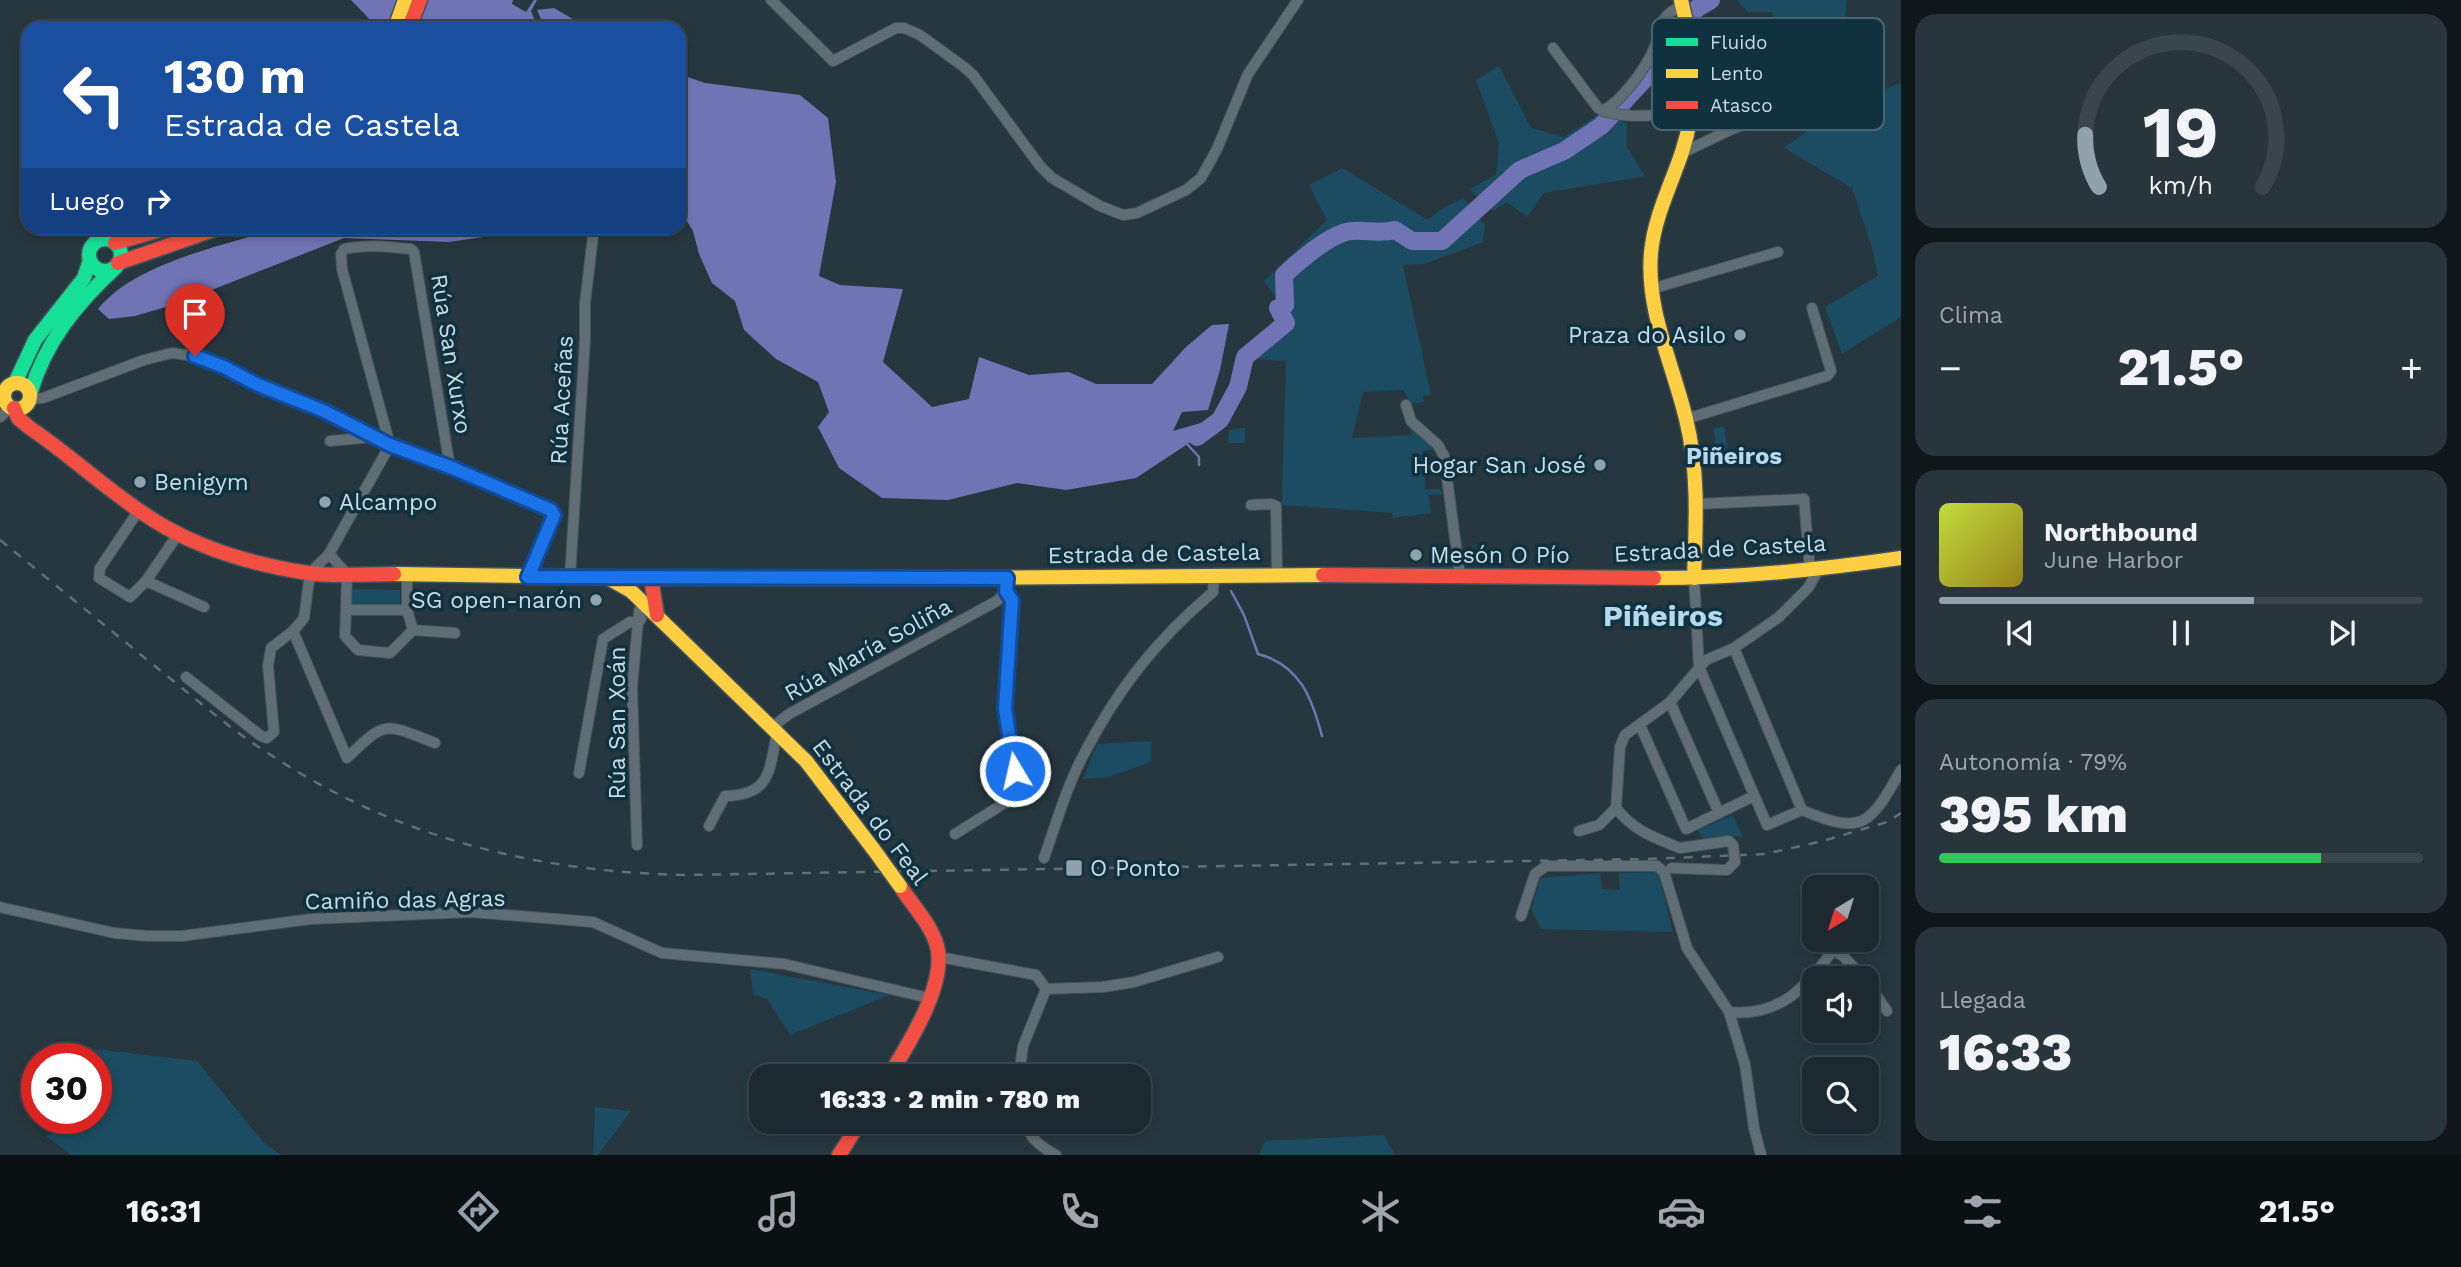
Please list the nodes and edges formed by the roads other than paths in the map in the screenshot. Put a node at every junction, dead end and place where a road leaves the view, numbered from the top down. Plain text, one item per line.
1 (405, 0) edge
2 (420, 0) edge
3 (771, 0) edge
4 (1298, 0) edge
5 (1682, 6) edge
6 (1665, 18) edge
7 (398, 21) edge
8 (412, 21) edge
9 (1553, 48) dead end
10 (1652, 54) edge
11 (1611, 112) junction
12 (1652, 113) edge
13 (1688, 130) edge
14 (1730, 130) edge
15 (1682, 153) junction
16 (143, 235) edge
17 (200, 235) edge
18 (593, 235) edge
19 (116, 243) junction
20 (1778, 252) dead end
21 (90, 260) junction
22 (117, 265) junction
23 (1651, 289) junction
24 (1812, 307) dead end
25 (9, 384) edge
26 (15, 404) edge
27 (1406, 405) dead end
28 (1686, 419) junction
29 (373, 437) junction
30 (330, 441) dead end
31 (390, 445) junction
32 (450, 467) junction
33 (1697, 504) junction
34 (1251, 505) dead end
35 (139, 510) junction
36 (177, 534) junction
37 (329, 554) junction
38 (1901, 558) edge
39 (1814, 570) junction
40 (310, 573) junction
41 (347, 575) junction
42 (1278, 575) junction
43 (407, 576) junction
44 (570, 576) junction
45 (1460, 576) junction
46 (528, 577) junction
47 (606, 577) junction
48 (1214, 577) junction
49 (651, 578) junction
50 (1694, 578) junction
51 (146, 581) junction
52 (1007, 585) junction
53 (648, 600) junction
54 (204, 607) dead end
55 (346, 610) junction
56 (407, 610) junction
57 (657, 615) junction
58 (638, 623) junction
59 (413, 630) junction
60 (293, 631) junction
61 (455, 633) dead end
62 (1734, 648) junction
63 (1699, 667) junction
64 (186, 677) dead end
65 (1670, 702) junction
66 (1640, 724) junction
67 (775, 730) junction
68 (435, 743) dead end
69 (1901, 770) edge
70 (579, 773) dead end
71 (1754, 796) junction
72 (1616, 808) junction
73 (1802, 810) junction
74 (1719, 813) junction
75 (709, 826) dead end
76 (1686, 829) junction
77 (1579, 831) dead end
78 (955, 834) dead end
79 (1664, 841) junction
80 (637, 845) dead end
81 (1044, 858) dead end
82 (1668, 870) junction
83 (0, 907) edge
84 (1521, 916) dead end
85 (939, 957) junction
86 (1218, 957) dead end
87 (1819, 966) edge
88 (1853, 966) edge
89 (1802, 986) edge
90 (1046, 989) junction
91 (929, 998) junction
92 (1879, 999) edge
93 (1887, 1010) dead end
94 (1729, 1012) junction
95 (897, 1064) edge
96 (1021, 1064) edge
97 (852, 1134) edge
98 (1029, 1134) edge
99 (839, 1155) edge
100 (1056, 1155) edge
101 (1760, 1155) edge

1 - 7 main road
2 - 8 main road
3 - 4 street
5 - 6 street
9 - 11 street
10 - 11 street
11 - 12 street
13 - 15 main road
14 - 15 street
15 - 23 main road
16 - 19 main road
17 - 22 main road
18 - 44 street, Rúa Aceñas
19 - 21 main road
19 - 22 main road
20 - 23 street
21 - 22 main road
21 - 25 main road
22 - 26 main road
23 - 28 main road
24 - 28 street
25 - 26 main road
25 - 26 main road, Estrada de Castela
26 - 29 street
26 - 35 main road, Estrada de Castela
27 - 45 street
28 - 33 main road
29 - 30 street
29 - 31 street
31 - 32 street
31 - 32 street, Rúa San Xurxo
31 - 37 street
32 - 46 street
33 - 39 street
33 - 50 main road
34 - 42 street
35 - 36 main road, Estrada de Castela
35 - 51 street
36 - 40 main road, Estrada de Castela
36 - 51 street
37 - 40 street
37 - 41 street
38 - 39 main road, Estrada de Castela
39 - 50 main road, Estrada de Castela
39 - 62 street
40 - 41 main road, Estrada de Castela
40 - 60 street
41 - 43 main road, Estrada de Castela
41 - 55 street
42 - 45 main road, Estrada de Castela
42 - 48 main road, Estrada de Castela
43 - 46 main road, Estrada de Castela
43 - 56 street
44 - 46 main road, Estrada de Castela
44 - 47 main road, Estrada de Castela
45 - 50 main road, Estrada de Castela
47 - 49 main road, Estrada de Castela
47 - 53 main road, Estrada do Feal
48 - 52 main road, Estrada de Castela
48 - 81 street
49 - 52 main road, Estrada de Castela
49 - 53 main road
50 - 63 street
51 - 54 street
52 - 67 street, Rúa María Soliña
52 - 78 street
53 - 57 main road, Estrada do Feal
53 - 58 street, Rúa San Xoán
55 - 56 street
55 - 59 street
56 - 59 street
57 - 58 street
57 - 67 main road, Estrada do Feal
58 - 70 street
58 - 80 street, Rúa San Xoán
59 - 61 street
60 - 64 street
60 - 68 street
62 - 63 street
62 - 73 street
63 - 65 street
63 - 71 street
65 - 66 street
65 - 74 street
66 - 72 street
66 - 76 street
67 - 75 street
67 - 85 main road, Estrada do Feal, bridge
69 - 73 street
71 - 73 street
71 - 74 street
72 - 77 street
72 - 79 street
74 - 76 street
76 - 79 street
79 - 82 street, bridge
82 - 84 street
82 - 94 street
83 - 91 street, Camiño das Agras
85 - 90 street
85 - 91 main road
86 - 90 street
87 - 88 street
89 - 94 street
90 - 96 street
91 - 95 main road
92 - 93 street
94 - 101 street
97 - 99 main road
98 - 100 street

